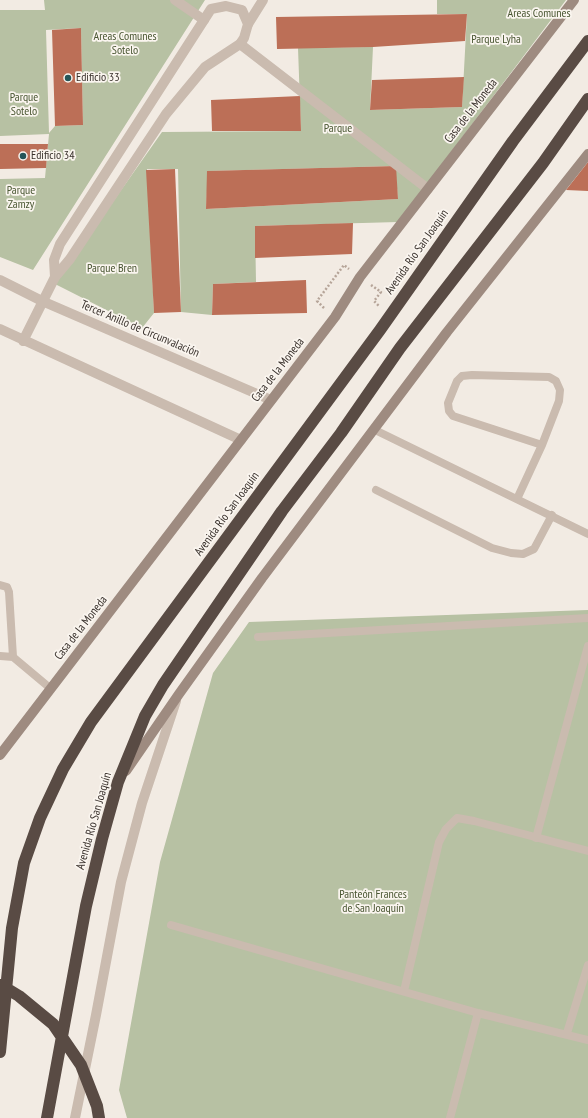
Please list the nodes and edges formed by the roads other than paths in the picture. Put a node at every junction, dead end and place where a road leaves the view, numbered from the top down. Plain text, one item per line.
1 (175, 0) edge
2 (263, 0) edge
3 (574, 0) edge
4 (204, 20) junction
5 (248, 24) junction
6 (588, 41) edge
7 (240, 44) junction
8 (588, 99) edge
9 (588, 154) edge
10 (428, 189) junction
11 (55, 278) junction
12 (0, 280) edge
13 (42, 301) junction
14 (0, 329) edge
15 (23, 341) junction
16 (271, 400) junction
17 (375, 430) junction
18 (241, 440) junction
19 (542, 444) junction
20 (376, 490) dead end
21 (517, 499) junction
22 (552, 515) junction
23 (588, 534) edge
24 (0, 585) edge
25 (588, 618) edge
26 (258, 637) dead end
27 (588, 646) edge
28 (0, 656) edge
29 (13, 657) junction
30 (50, 688) junction
31 (178, 694) junction
32 (0, 755) edge
33 (118, 782) junction
34 (536, 838) junction
35 (588, 851) edge
36 (171, 925) dead end
37 (588, 965) edge
38 (0, 984) edge
39 (404, 990) junction
40 (478, 1013) junction
41 (567, 1033) junction
42 (588, 1040) edge
43 (0, 1052) edge
44 (47, 1118) edge
45 (75, 1118) edge
46 (99, 1118) edge
47 (450, 1118) edge

1 - 4 street
2 - 5 street
3 - 10 main road, Casa de la Moneda
4 - 5 street
4 - 11 street
5 - 7 street
6 - 43 highway, Avenida Río San Joaquín
7 - 10 street
7 - 11 street
8 - 33 highway, Avenida Río San Joaquín
9 - 17 main road
10 - 16 main road, Casa de la Moneda
11 - 13 street
12 - 13 street, Tercer Anillo de Circunvalación
13 - 15 street
13 - 16 street, Tercer Anillo de Circunvalación
14 - 15 street
15 - 18 street
16 - 18 main road, Casa de la Moneda
17 - 21 lane
17 - 31 main road
18 - 30 main road, Casa de la Moneda
19 - 19 lane
19 - 21 lane
20 - 22 lane
21 - 22 lane
22 - 23 lane
24 - 29 lane
25 - 26 lane
27 - 34 lane
28 - 29 lane
29 - 30 lane
30 - 32 main road, Casa de la Moneda
31 - 33 main road
31 - 45 street
33 - 44 highway, Avenida Río San Joaquín
34 - 35 lane
34 - 39 lane
36 - 39 lane
37 - 41 lane
38 - 46 highway
39 - 40 lane
40 - 41 lane
40 - 47 lane
41 - 42 lane

